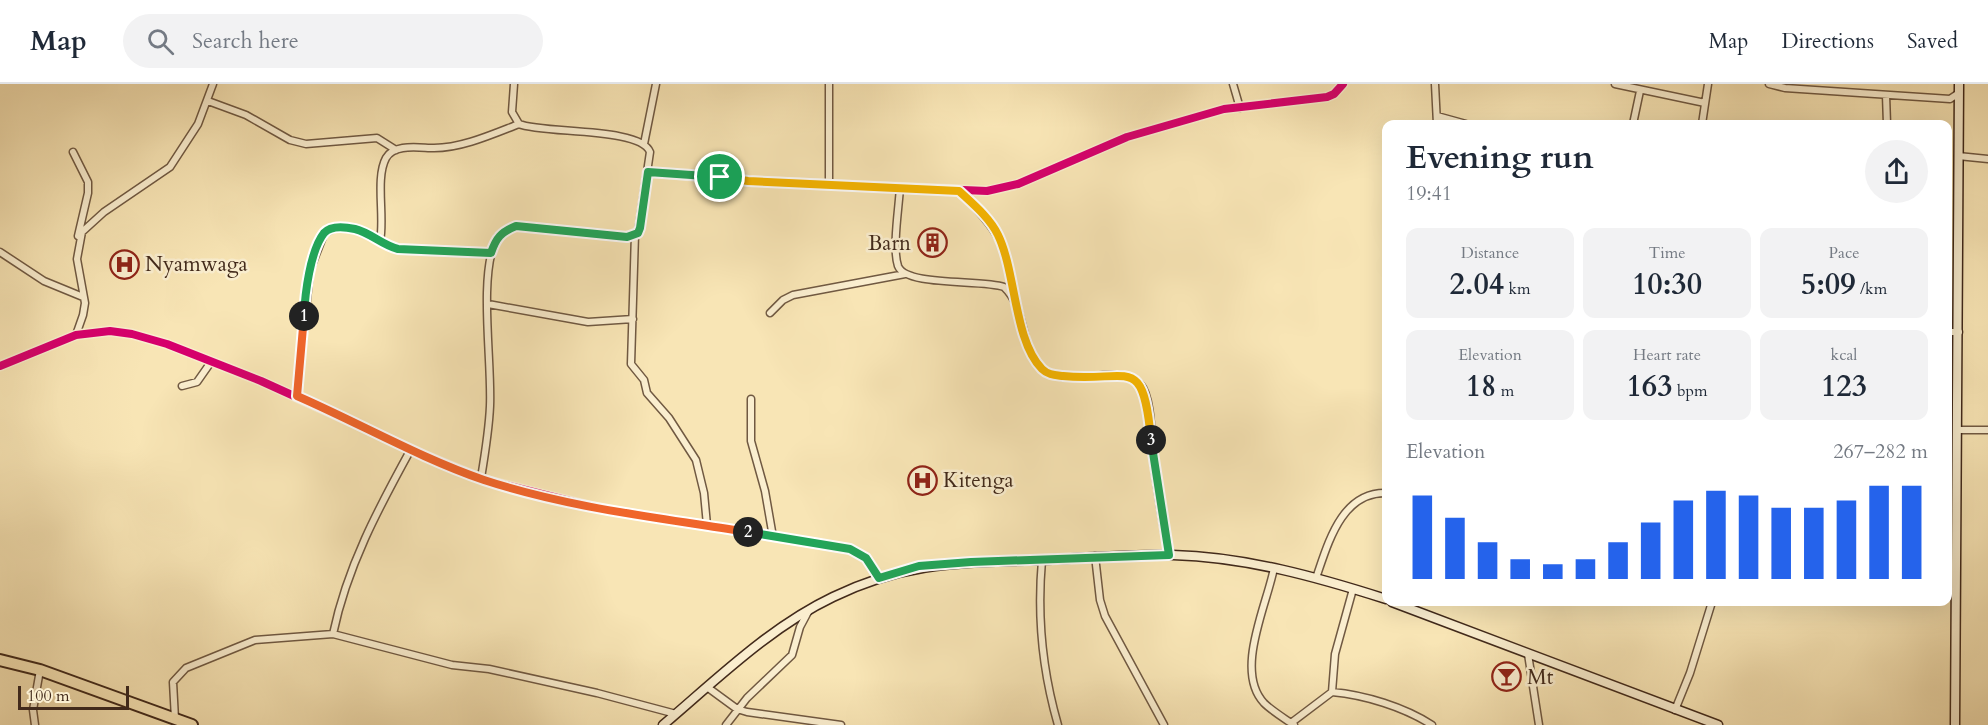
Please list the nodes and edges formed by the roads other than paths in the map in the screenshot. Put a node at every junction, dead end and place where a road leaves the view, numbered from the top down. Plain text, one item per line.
1 (213, 84) edge
2 (514, 84) edge
3 (656, 84) edge
4 (829, 84) edge
5 (1233, 84) edge
6 (1342, 84) edge
7 (1435, 84) edge
8 (1615, 84) edge
9 (1708, 84) edge
10 (1769, 84) edge
11 (1959, 89) edge
12 (1640, 91) junction
13 (1886, 95) junction
14 (208, 101) junction
15 (1705, 103) junction
16 (1240, 108) junction
17 (1437, 116) junction
18 (1437, 120) edge
19 (1452, 120) edge
20 (1635, 120) edge
21 (1703, 120) edge
22 (1887, 120) edge
23 (519, 124) junction
24 (644, 144) junction
25 (396, 150) junction
26 (73, 152) dead end
27 (1958, 156) junction
28 (1988, 159) edge
29 (648, 172) junction
30 (829, 185) junction
31 (900, 187) junction
32 (959, 191) junction
33 (635, 234) junction
34 (380, 241) junction
35 (80, 243) junction
36 (0, 252) edge
37 (491, 253) junction
38 (905, 274) junction
39 (83, 297) junction
40 (1014, 300) junction
41 (488, 304) junction
42 (770, 313) dead end
43 (633, 319) junction
44 (1952, 332) edge
45 (1959, 332) junction
46 (76, 335) junction
47 (212, 362) junction
48 (0, 366) edge
49 (182, 386) dead end
50 (297, 396) junction
51 (751, 399) dead end
52 (1957, 430) junction
53 (1988, 430) edge
54 (411, 449) junction
55 (481, 478) junction
56 (1382, 493) edge
57 (707, 525) junction
58 (772, 537) junction
59 (1169, 555) junction
60 (1095, 556) junction
61 (1042, 560) junction
62 (1274, 568) junction
63 (1952, 569) edge
64 (879, 578) junction
65 (1316, 578) junction
66 (1353, 589) junction
67 (1382, 598) edge
68 (1402, 606) edge
69 (1711, 606) edge
70 (809, 610) junction
71 (333, 634) junction
72 (1528, 654) junction
73 (0, 660) edge
74 (40, 670) junction
75 (708, 687) junction
76 (1332, 692) junction
77 (737, 709) junction
78 (1675, 710) junction
79 (676, 714) junction
80 (175, 718) junction
81 (1292, 724) edge
82 (35, 725) edge
83 (192, 725) edge
84 (663, 725) edge
85 (726, 725) edge
86 (841, 725) edge
87 (1058, 725) edge
88 (1164, 725) edge
89 (1432, 725) edge
90 (1539, 725) edge
91 (1718, 725) edge
92 (1954, 725) edge

1 - 14 street
2 - 23 street
3 - 24 street
4 - 30 street
5 - 16 street
6 - 16 street
7 - 17 street
8 - 12 street
9 - 15 street
10 - 13 street
11 - 13 street
11 - 27 main road
12 - 15 street
12 - 20 street
13 - 22 street
14 - 25 street
14 - 35 street
15 - 21 street
16 - 32 street
17 - 18 street
17 - 19 street
23 - 24 street
23 - 25 street
24 - 29 street
25 - 34 street
26 - 35 street
27 - 28 street
27 - 45 main road
29 - 30 street
29 - 33 street
30 - 31 street
31 - 32 street
31 - 38 street
32 - 40 street
33 - 37 street
33 - 43 street
34 - 37 street
34 - 50 street
35 - 39 street
36 - 39 street
37 - 41 street
38 - 40 street
38 - 42 street
39 - 46 street
40 - 59 street
41 - 43 street
41 - 55 street
43 - 57 street
44 - 45 street
45 - 52 main road
46 - 47 street
46 - 48 street
47 - 49 street
47 - 50 street
50 - 54 street
51 - 58 street
52 - 53 street
52 - 63 main road
54 - 55 street
54 - 71 street
55 - 57 street
56 - 65 street
57 - 58 street
58 - 64 street
59 - 60 main road
59 - 62 main road
60 - 61 main road
60 - 88 street
61 - 64 main road
61 - 87 street
62 - 65 main road
62 - 81 street
63 - 92 main road
64 - 70 main road
65 - 66 main road
66 - 67 main road
66 - 76 street
68 - 72 main road
69 - 78 street
70 - 75 main road
70 - 77 street
71 - 79 street
71 - 80 street
72 - 78 main road
72 - 90 street
73 - 74 highway
74 - 80 highway
74 - 82 street
75 - 77 street
75 - 79 main road
76 - 81 street
76 - 89 street
77 - 85 street
77 - 86 street
78 - 91 main road
79 - 84 main road
80 - 83 highway

